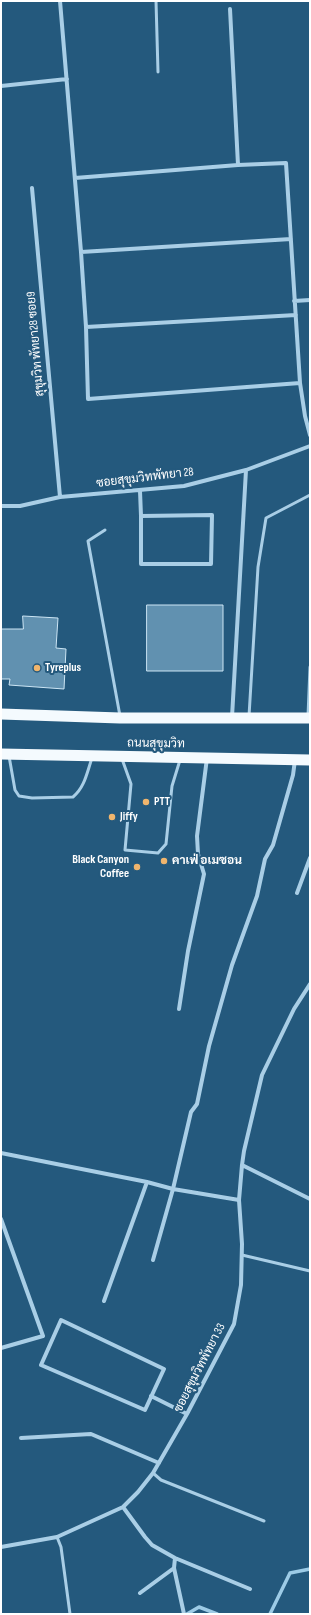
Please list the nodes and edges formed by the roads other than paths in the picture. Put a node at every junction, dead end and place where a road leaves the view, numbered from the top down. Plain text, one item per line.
1 (60, 1) edge
2 (156, 1) edge
3 (230, 9) dead end
4 (158, 72) dead end
5 (67, 79) junction
6 (1, 86) edge
7 (238, 165) junction
8 (75, 178) junction
9 (32, 188) dead end
10 (291, 239) junction
11 (81, 252) junction
12 (310, 300) edge
13 (294, 301) junction
14 (296, 315) junction
15 (86, 326) junction
16 (300, 382) junction
17 (310, 435) edge
18 (310, 446) edge
19 (246, 470) junction
20 (140, 491) junction
21 (310, 495) edge
22 (60, 497) junction
23 (1, 506) edge
24 (142, 516) junction
25 (105, 530) dead end
26 (310, 667) edge
27 (1, 714) edge
28 (232, 717) junction
29 (120, 718) junction
30 (249, 718) junction
31 (309, 718) edge
32 (5, 754) edge
33 (93, 756) junction
34 (122, 756) junction
35 (180, 758) junction
36 (207, 758) junction
37 (295, 760) junction
38 (310, 760) edge
39 (310, 858) edge
40 (297, 894) dead end
41 (310, 984) edge
42 (179, 1009) dead end
43 (1, 1153) edge
44 (242, 1165) junction
45 (147, 1182) junction
46 (173, 1189) junction
47 (310, 1199) edge
48 (239, 1200) junction
49 (1, 1220) edge
50 (242, 1255) junction
51 (153, 1260) dead end
52 (310, 1271) edge
53 (104, 1302) dead end
54 (1, 1348) edge
55 (151, 1396) junction
56 (187, 1414) junction
57 (21, 1438) dead end
58 (159, 1463) junction
59 (153, 1473) junction
60 (124, 1507) junction
61 (264, 1521) dead end
62 (57, 1537) junction
63 (1, 1547) edge
64 (175, 1558) junction
65 (174, 1568) junction
66 (250, 1589) dead end
67 (140, 1592) dead end
68 (70, 1614) edge
69 (184, 1614) edge

1 - 5 street
2 - 4 lane
3 - 7 street
5 - 6 street
5 - 8 street
7 - 8 street
7 - 10 street
8 - 11 street
9 - 22 street, สุขุมวิท พัทยา28 ซอย9
10 - 11 street
10 - 13 street
11 - 15 street
12 - 13 street
13 - 14 street
14 - 15 street
14 - 16 street
15 - 16 street
16 - 17 street
18 - 19 street, ซอยสุขุมวิทพัทยา 28
19 - 20 street, ซอยสุขุมวิทพัทยา 28
19 - 28 street
20 - 22 street, ซอยสุขุมวิทพัทยา 28
20 - 24 street
21 - 30 lane
22 - 23 street, ซอยสุขุมวิทพัทยา 28
24 - 24 street
25 - 29 lane
26 - 31 lane
27 - 29 highway
28 - 29 highway
28 - 30 highway
30 - 31 highway
32 - 33 highway, ถนนสุขุมวิท
32 - 33 lane
33 - 34 highway, ถนนสุขุมวิท
34 - 35 highway, ถนนสุขุมวิท
34 - 35 lane
35 - 36 highway, ถนนสุขุมวิท
36 - 37 highway, ถนนสุขุมวิท
36 - 42 street
37 - 38 highway, ถนนสุขุมวิท
37 - 46 street
39 - 40 street
41 - 44 street, ซอยสุขุมวิทพัทยา 33
43 - 45 street
44 - 47 street
44 - 48 street, ซอยสุขุมวิทพัทยา 33
45 - 46 street
45 - 53 street
46 - 48 street
46 - 51 street
48 - 50 street, ซอยสุขุมวิทพัทยา 33
49 - 54 street
50 - 52 lane
50 - 56 street, ซอยสุขุมวิทพัทยา 33
55 - 55 street
55 - 56 street
56 - 58 street, ซอยสุขุมวิทพัทยา 33
57 - 58 street
58 - 59 street, ซอยสุขุมวิทพัทยา 33
59 - 60 street, ซอยสุขุมวิทพัทยา 33
59 - 61 lane
60 - 62 street, ซอยสุขุมวิทพัทยา 33
60 - 64 street
62 - 63 street, ซอยสุขุมวิทพัทยา 33
62 - 68 lane
64 - 65 street
64 - 66 street
65 - 67 street
65 - 69 street

